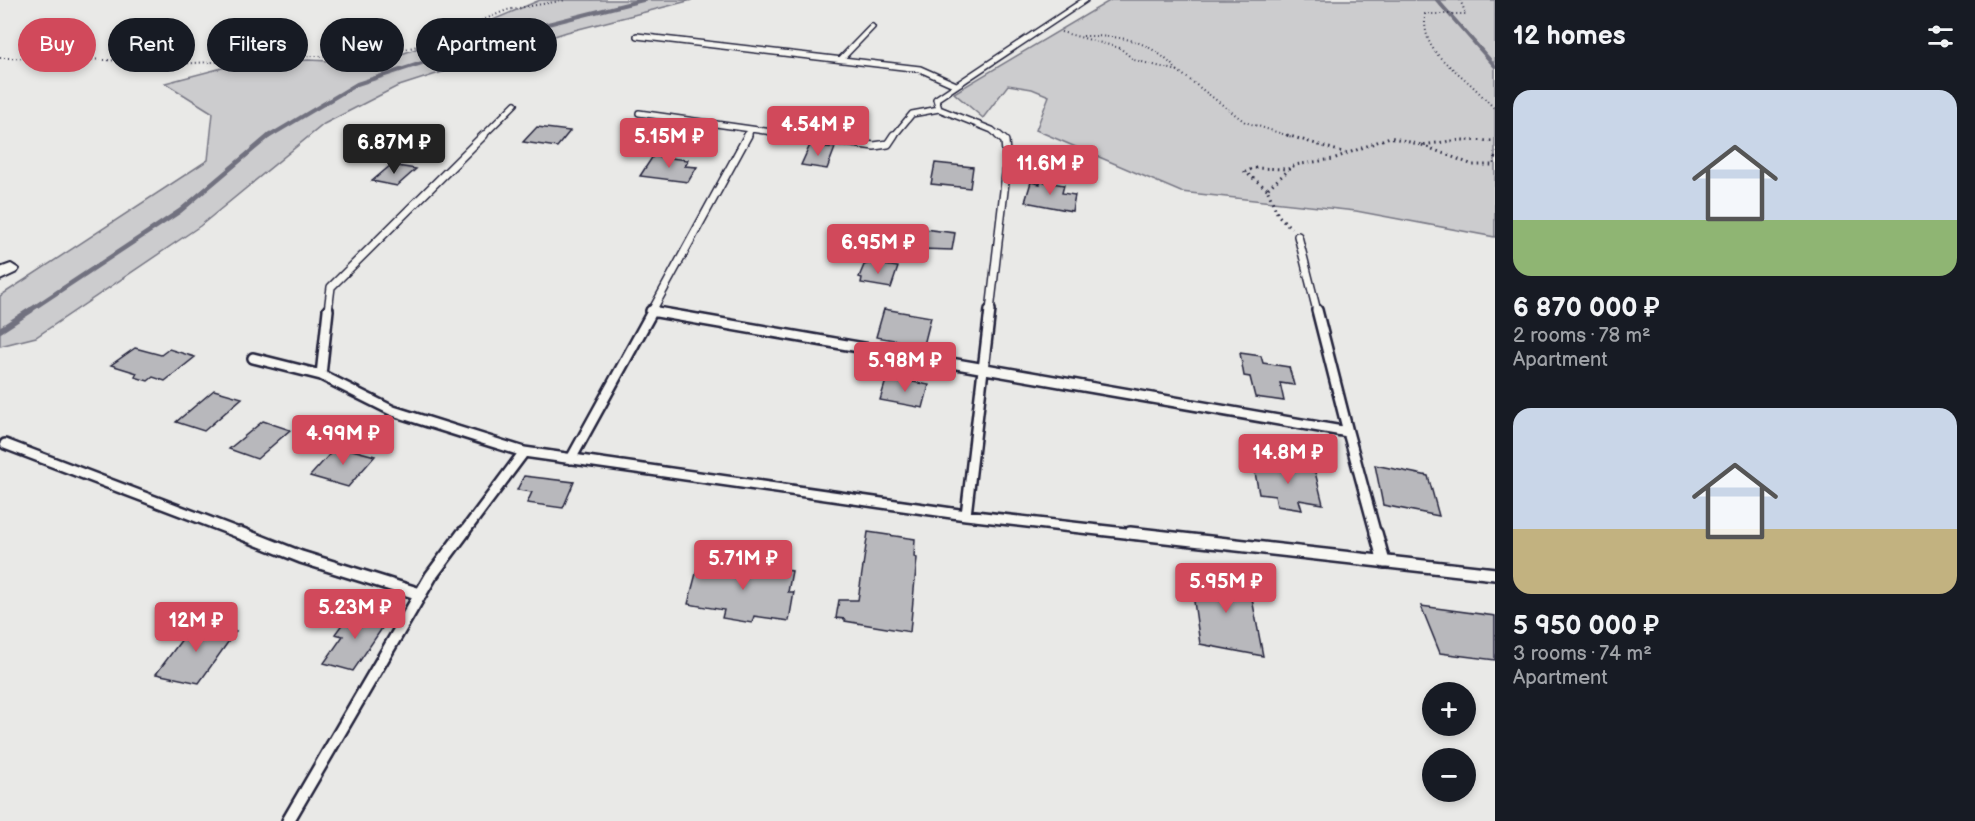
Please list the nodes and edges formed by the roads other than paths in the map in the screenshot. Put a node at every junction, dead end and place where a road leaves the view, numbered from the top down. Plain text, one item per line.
1 (1085, 0) edge
2 (872, 27) dead end
3 (637, 36) dead end
4 (842, 58) junction
5 (956, 85) junction
6 (515, 104) dead end
7 (939, 109) junction
8 (639, 113) dead end
9 (751, 129) junction
10 (1298, 236) road end
11 (651, 311) junction
12 (253, 358) dead end
13 (983, 369) junction
14 (321, 375) junction
15 (1348, 432) junction
16 (5, 444) dead end
17 (524, 452) junction
18 (571, 459) junction
19 (966, 515) junction
20 (1384, 562) junction
21 (1495, 574) edge
22 (420, 594) junction
23 (288, 821) edge

1 - 5 lane
2 - 4 lane
3 - 4 lane
4 - 5 lane
5 - 7 lane
6 - 14 lane
7 - 9 lane
7 - 13 lane
8 - 9 lane
9 - 11 lane
10 - 15 lane
11 - 13 lane
11 - 18 lane
12 - 14 lane
13 - 15 lane
13 - 19 lane
14 - 17 lane
15 - 20 lane
16 - 22 lane
17 - 18 lane
17 - 22 lane
18 - 19 lane
19 - 20 lane
20 - 21 lane
22 - 23 lane

